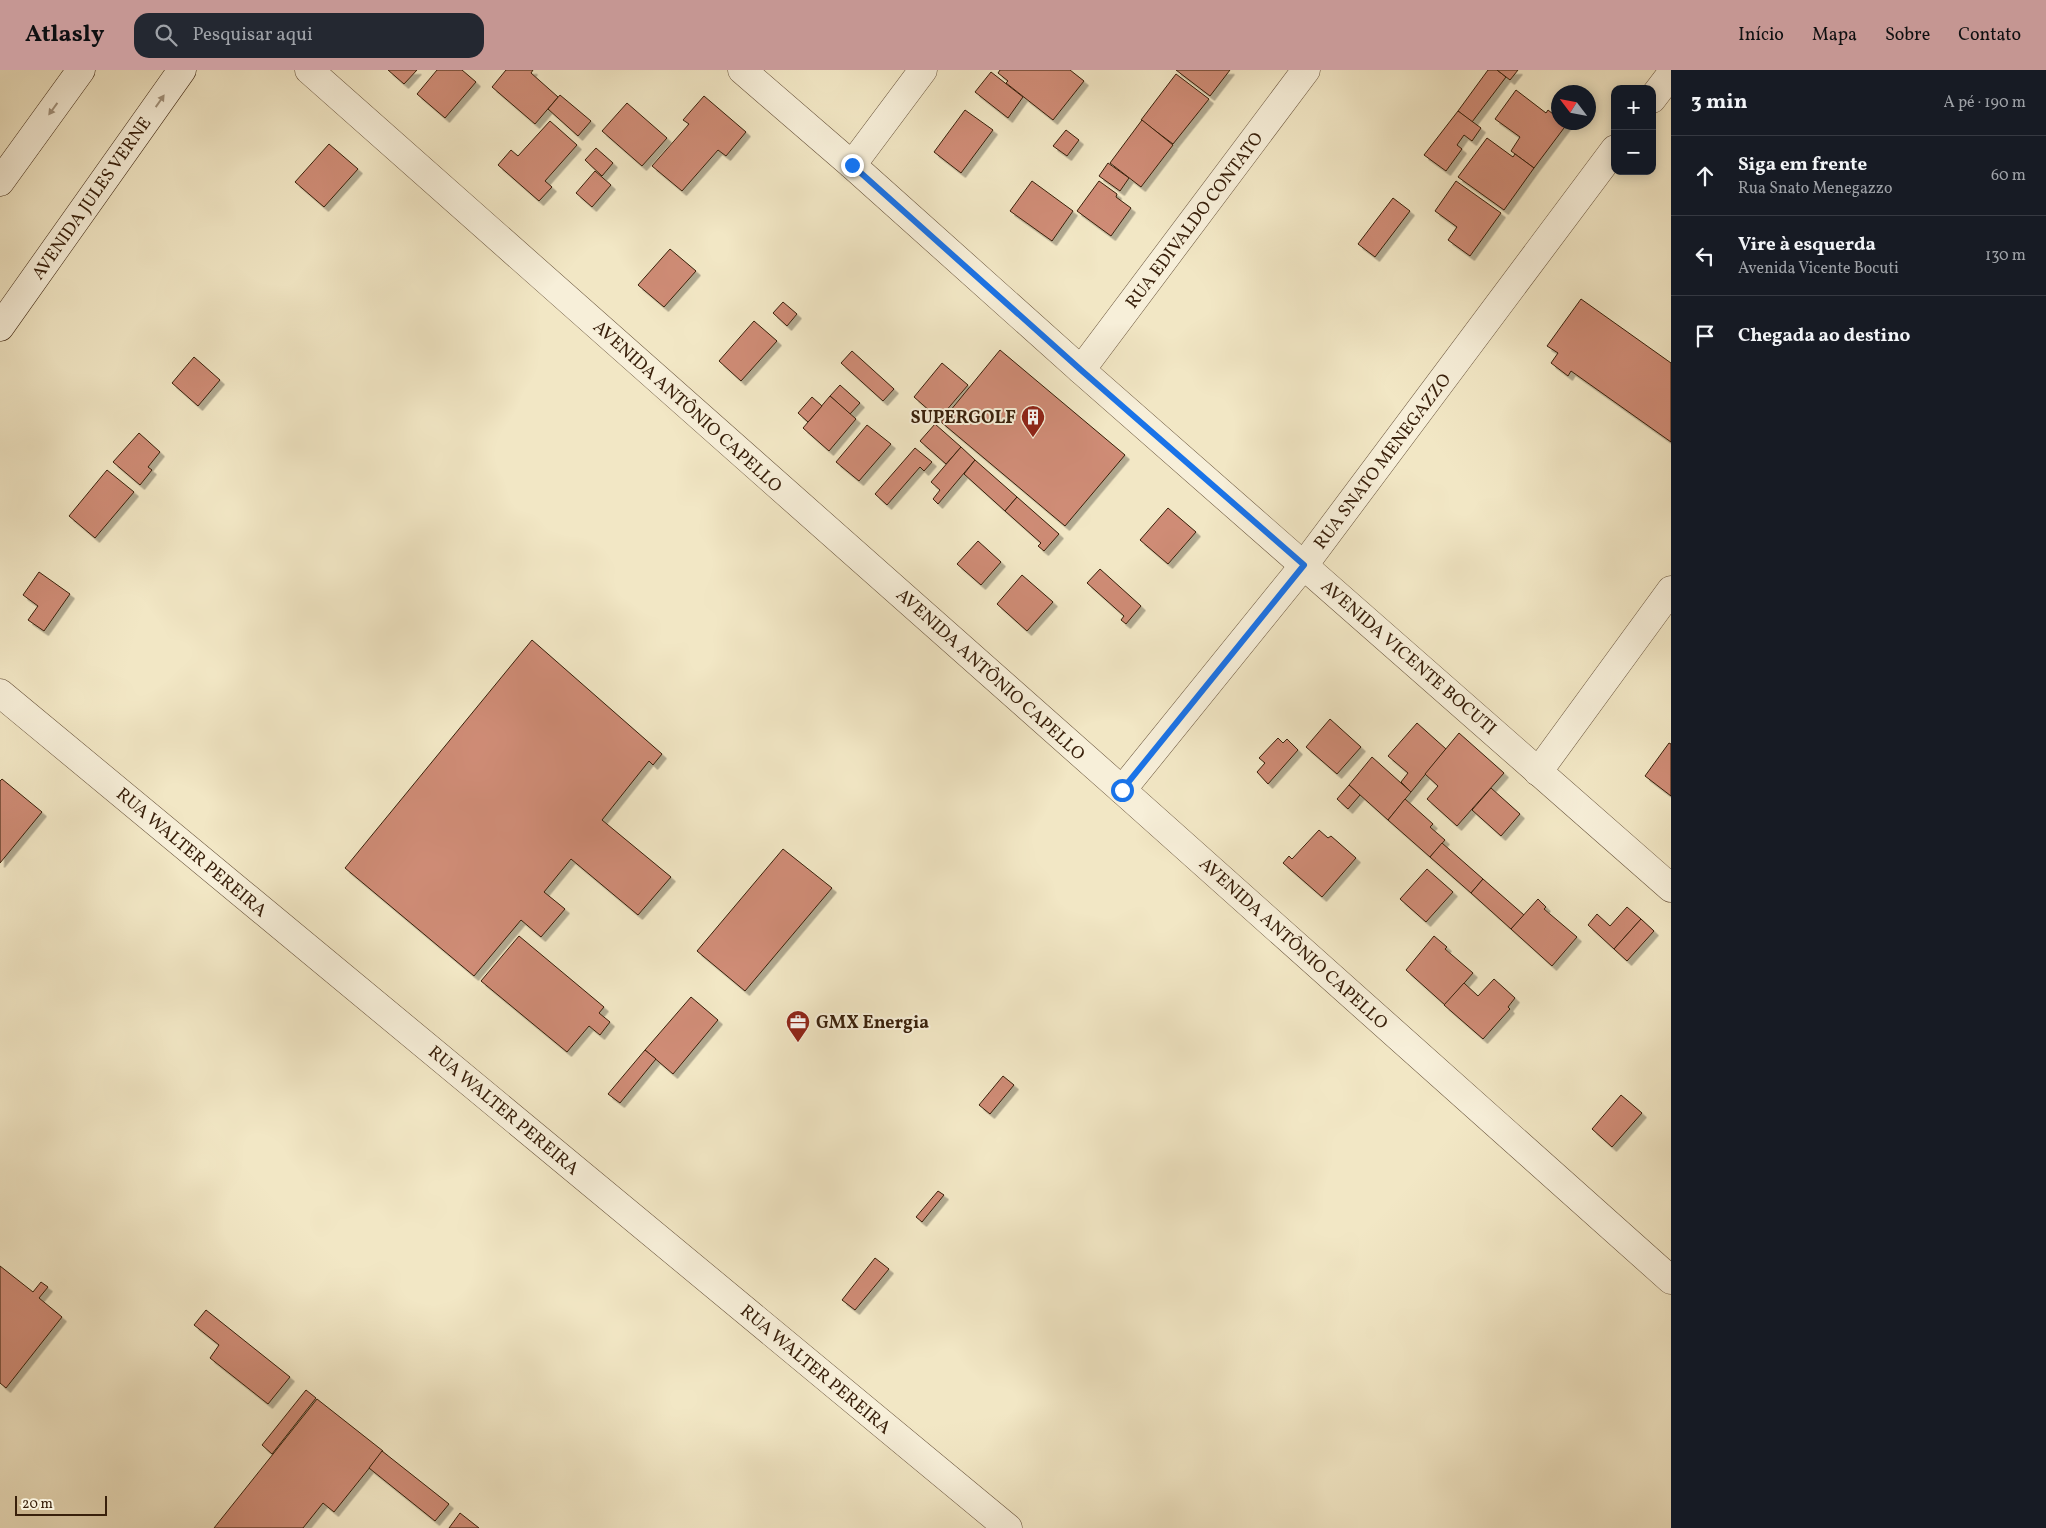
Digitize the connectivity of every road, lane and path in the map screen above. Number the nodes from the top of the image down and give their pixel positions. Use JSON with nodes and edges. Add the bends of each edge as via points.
{"nodes":[{"id":1,"x":81,"y":70,"type":"edge"},
{"id":2,"x":182,"y":70,"type":"edge"},
{"id":3,"x":309,"y":70,"type":"edge"},
{"id":4,"x":742,"y":70,"type":"edge"},
{"id":5,"x":923,"y":70,"type":"edge"},
{"id":6,"x":1306,"y":70,"type":"edge"},
{"id":7,"x":1671,"y":74,"type":"edge"},
{"id":8,"x":1656,"y":94,"type":"edge"},
{"id":9,"x":1611,"y":154,"type":"edge"},
{"id":10,"x":852,"y":165,"type":"junction"},
{"id":11,"x":0,"y":182,"type":"edge"},
{"id":12,"x":0,"y":327,"type":"edge"},
{"id":13,"x":1081,"y":370,"type":"junction"},
{"id":14,"x":1304,"y":565,"type":"junction"},
{"id":15,"x":1671,"y":590,"type":"edge"},
{"id":16,"x":0,"y":693,"type":"edge"},
{"id":17,"x":1538,"y":772,"type":"junction"},
{"id":18,"x":1122,"y":790,"type":"junction"},
{"id":19,"x":1671,"y":888,"type":"edge"},
{"id":20,"x":1671,"y":1280,"type":"edge"},
{"id":21,"x":1008,"y":1528,"type":"edge"}],
"edges":[{"from":1,"to":11,"type":"street","one_way":true},
{"from":12,"to":2,"type":"street","name":"AVENIDA JULES VERNE","one_way":true},
{"from":3,"to":18,"type":"street","name":"AVENIDA ANTÔNIO CAPELLO"},
{"from":4,"to":10,"type":"street","name":"AVENIDA VICENTE BOCUTI"},
{"from":5,"to":10,"type":"street"},
{"from":6,"to":13,"type":"street","name":"RUA EDIVALDO CONTATO"},
{"from":7,"to":8,"type":"street"},
{"from":9,"to":14,"type":"street","name":"RUA SNATO MENEGAZZO"},
{"from":10,"to":13,"type":"street","name":"AVENIDA VICENTE BOCUTI"},
{"from":13,"to":14,"type":"street","name":"AVENIDA VICENTE BOCUTI"},
{"from":14,"to":17,"type":"street","name":"AVENIDA VICENTE BOCUTI"},
{"from":14,"to":18,"type":"street","name":"RUA SNATO MENEGAZZO"},
{"from":15,"to":17,"type":"street"},
{"from":16,"to":21,"type":"street","name":"RUA WALTER PEREIRA"},
{"from":17,"to":19,"type":"street","name":"AVENIDA VICENTE BOCUTI"},
{"from":18,"to":20,"type":"street","name":"AVENIDA ANTÔNIO CAPELLO"}]}
